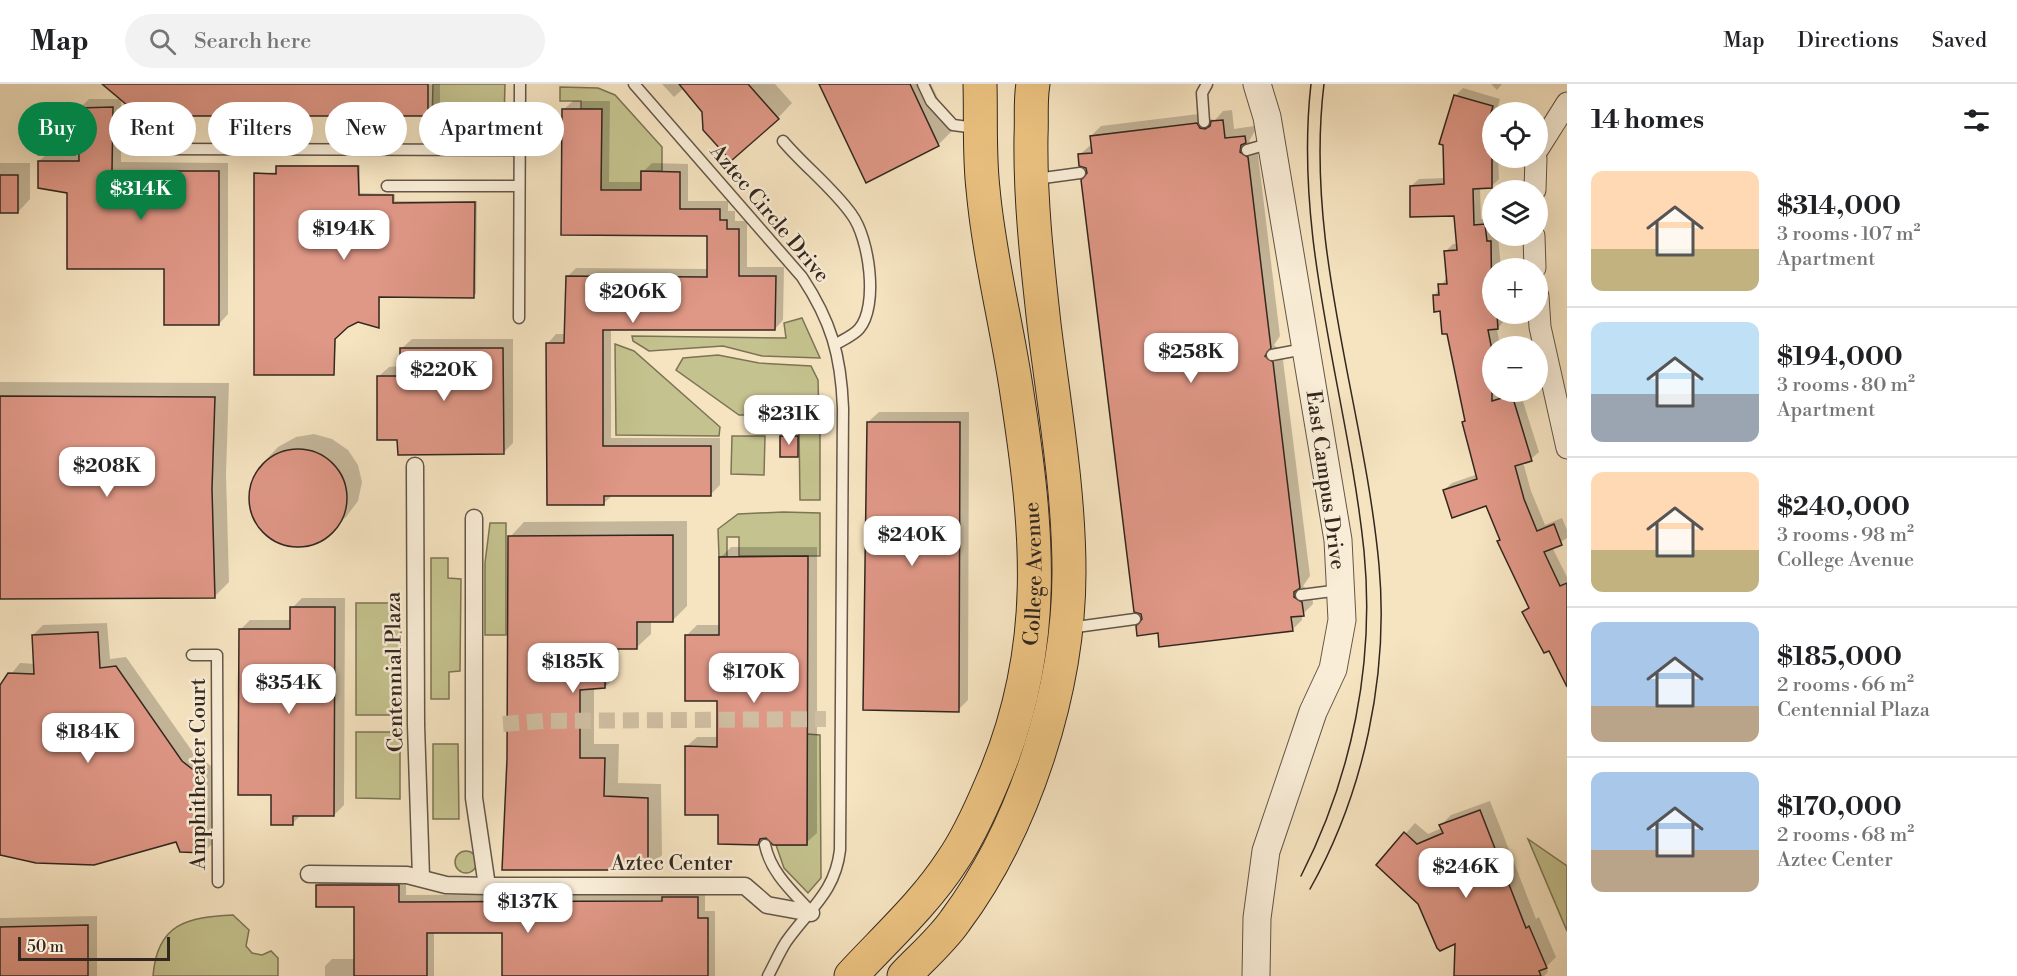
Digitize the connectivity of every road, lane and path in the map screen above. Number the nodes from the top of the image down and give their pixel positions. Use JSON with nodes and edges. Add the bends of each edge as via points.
{"nodes":[{"id":1,"x":520,"y":84,"type":"edge"},
{"id":2,"x":634,"y":84,"type":"edge"},
{"id":3,"x":923,"y":84,"type":"edge"},
{"id":4,"x":980,"y":84,"type":"edge"},
{"id":5,"x":1207,"y":84,"type":"edge"},
{"id":6,"x":1257,"y":84,"type":"edge"},
{"id":7,"x":519,"y":102,"type":"edge"},
{"id":8,"x":1567,"y":103,"type":"edge"},
{"id":9,"x":1032,"y":111,"type":"edge"},
{"id":10,"x":1204,"y":122,"type":"dead end"},
{"id":11,"x":981,"y":128,"type":"junction"},
{"id":12,"x":1548,"y":133,"type":"edge"},
{"id":13,"x":783,"y":141,"type":"dead end"},
{"id":14,"x":196,"y":149,"type":"edge"},
{"id":15,"x":419,"y":150,"type":"edge"},
{"id":16,"x":518,"y":156,"type":"edge"},
{"id":17,"x":1080,"y":173,"type":"dead end"},
{"id":18,"x":1030,"y":180,"type":"junction"},
{"id":19,"x":387,"y":186,"type":"dead end"},
{"id":20,"x":518,"y":186,"type":"junction"},
{"id":21,"x":519,"y":318,"type":"dead end"},
{"id":22,"x":1540,"y":324,"type":"edge"},
{"id":23,"x":836,"y":344,"type":"junction"},
{"id":24,"x":1308,"y":349,"type":"junction"},
{"id":25,"x":1272,"y":354,"type":"dead end"},
{"id":26,"x":1567,"y":448,"type":"edge"},
{"id":27,"x":415,"y":466,"type":"dead end"},
{"id":28,"x":474,"y":518,"type":"dead end"},
{"id":29,"x":1340,"y":590,"type":"junction"},
{"id":30,"x":1301,"y":595,"type":"dead end"},
{"id":31,"x":1135,"y":619,"type":"dead end"},
{"id":32,"x":1065,"y":628,"type":"junction"},
{"id":33,"x":192,"y":656,"type":"dead end"},
{"id":34,"x":765,"y":845,"type":"dead end"},
{"id":35,"x":309,"y":873,"type":"dead end"},
{"id":36,"x":421,"y":877,"type":"junction"},
{"id":37,"x":218,"y":882,"type":"dead end"},
{"id":38,"x":935,"y":884,"type":"junction"},
{"id":39,"x":487,"y":886,"type":"junction"},
{"id":40,"x":811,"y":913,"type":"junction"},
{"id":41,"x":768,"y":976,"type":"edge"},
{"id":42,"x":851,"y":976,"type":"edge"},
{"id":43,"x":902,"y":976,"type":"edge"},
{"id":44,"x":1256,"y":976,"type":"edge"}],
"edges":[{"from":1,"to":7,"type":"lane"},
{"from":2,"to":23,"type":"lane","name":"Aztec Circle Drive","via":[[802,277],[820,304]]},
{"from":3,"to":11,"type":"lane","via":[[931,101],[953,125]]},
{"from":4,"to":11,"type":"main road","name":"College Avenue"},
{"from":5,"to":10,"type":"lane","via":[[1202,93]]},
{"from":6,"to":24,"type":"street","name":"East Campus Drive","via":[[1259,146]]},
{"from":8,"to":12,"type":"street"},
{"from":9,"to":18,"type":"main road","name":"College Avenue"},
{"from":11,"to":38,"type":"main road","name":"College Avenue","via":[[982,188],[1033,509],[1036,589],[1028,673],[1010,742],[984,803],[953,861]]},
{"from":13,"to":23,"type":"lane","via":[[854,216],[863,242],[870,307],[859,330]]},
{"from":14,"to":15,"type":"lane"},
{"from":16,"to":20,"type":"lane"},
{"from":17,"to":18,"type":"lane"},
{"from":18,"to":32,"type":"main road","name":"College Avenue","via":[[1064,488],[1069,572]]},
{"from":19,"to":20,"type":"lane"},
{"from":20,"to":21,"type":"lane"},
{"from":22,"to":26,"type":"street"},
{"from":23,"to":40,"type":"lane","name":"Aztec Circle Drive","via":[[843,408],[840,850],[838,870],[830,888]]},
{"from":24,"to":25,"type":"lane"},
{"from":24,"to":29,"type":"street","name":"East Campus Drive","via":[[1338,540]]},
{"from":27,"to":36,"type":"street","name":"Centennial Plaza"},
{"from":28,"to":39,"type":"street","via":[[474,798]]},
{"from":29,"to":30,"type":"lane"},
{"from":29,"to":44,"type":"street","name":"East Campus Drive","via":[[1342,620],[1333,669],[1313,712],[1266,851],[1257,918]]},
{"from":31,"to":32,"type":"lane"},
{"from":32,"to":43,"type":"main road","name":"College Avenue","via":[[1051,709],[1023,796],[994,862],[955,922]]},
{"from":33,"to":37,"type":"lane","name":"Amphitheater Court","via":[[217,655]]},
{"from":34,"to":40,"type":"lane","via":[[776,873]]},
{"from":35,"to":36,"type":"street","name":"Aztec Center"},
{"from":36,"to":39,"type":"street","name":"Aztec Center","via":[[446,885]]},
{"from":38,"to":42,"type":"main road","name":"College Avenue"},
{"from":38,"to":43,"type":"main road","via":[[896,963]]},
{"from":39,"to":40,"type":"street","name":"Aztec Center","via":[[745,886],[767,904]]},
{"from":40,"to":41,"type":"lane","name":"Aztec Circle Drive","via":[[786,943]]}]}
